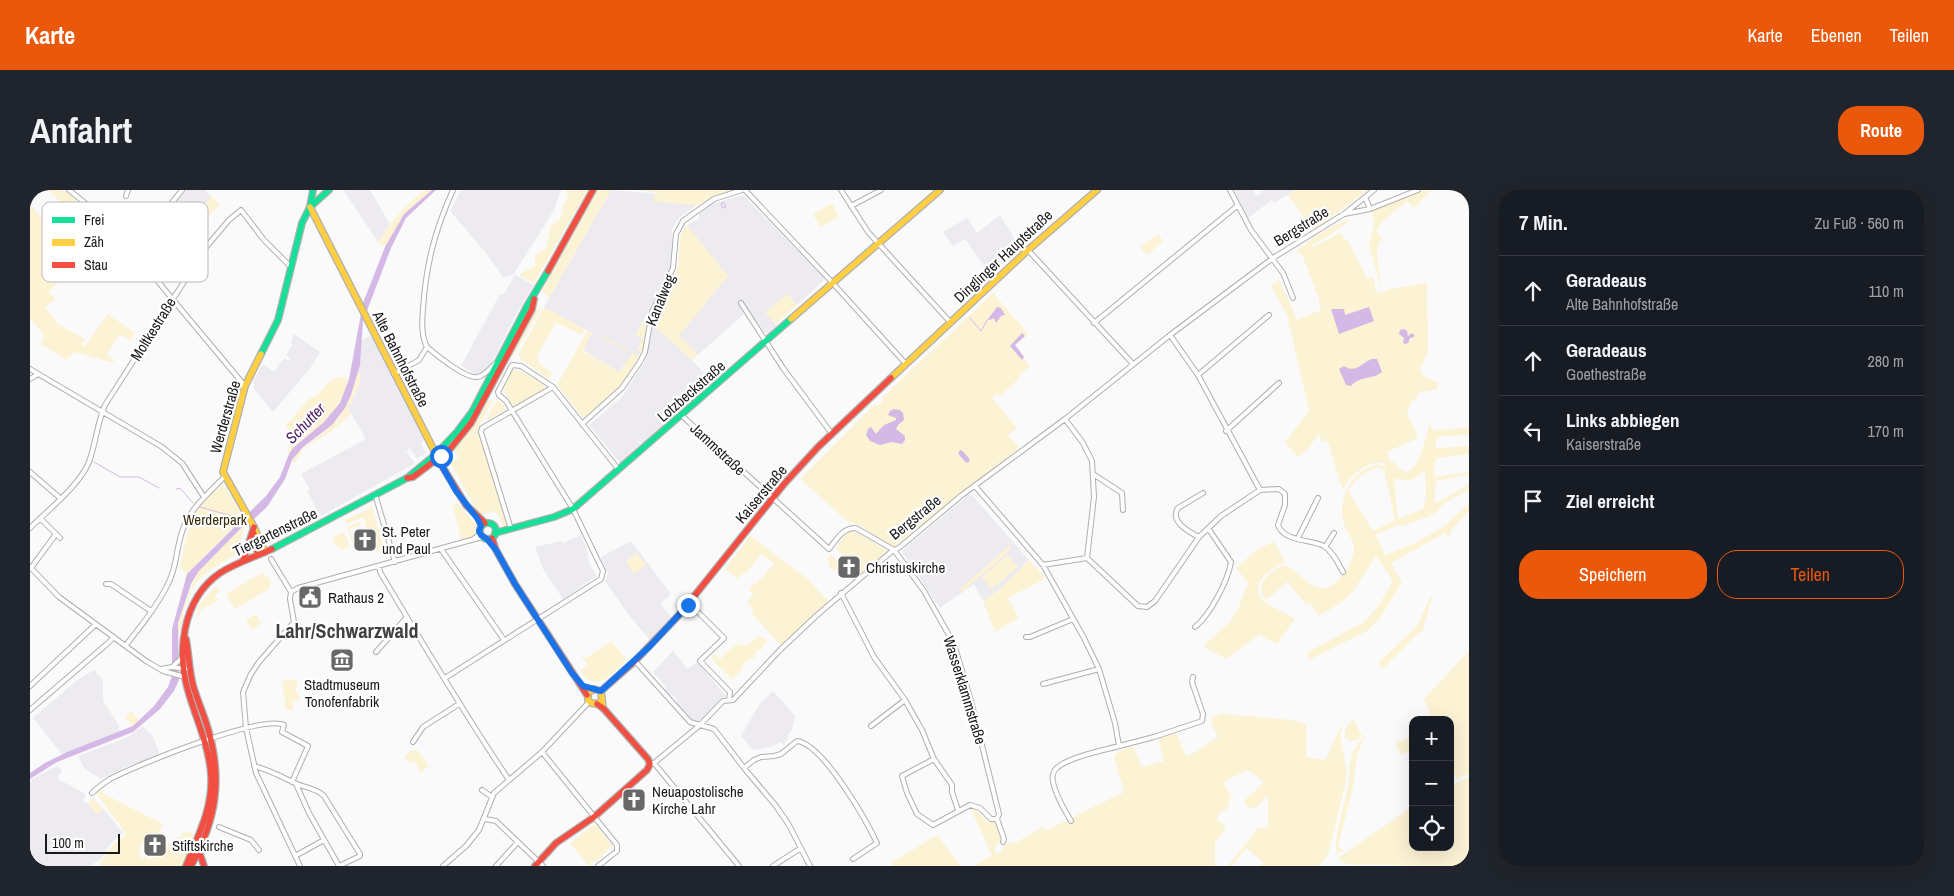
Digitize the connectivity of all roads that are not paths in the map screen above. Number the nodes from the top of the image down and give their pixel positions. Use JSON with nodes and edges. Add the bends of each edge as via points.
{"nodes":[{"id":1,"x":69,"y":190,"type":"edge"},
{"id":2,"x":128,"y":190,"type":"edge"},
{"id":3,"x":182,"y":190,"type":"edge"},
{"id":4,"x":312,"y":190,"type":"edge"},
{"id":5,"x":329,"y":190,"type":"edge"},
{"id":6,"x":453,"y":190,"type":"edge"},
{"id":7,"x":593,"y":190,"type":"edge"},
{"id":8,"x":744,"y":190,"type":"edge"},
{"id":9,"x":841,"y":190,"type":"edge"},
{"id":10,"x":881,"y":190,"type":"edge"},
{"id":11,"x":940,"y":190,"type":"edge"},
{"id":12,"x":1097,"y":190,"type":"edge"},
{"id":13,"x":1230,"y":190,"type":"edge"},
{"id":14,"x":1374,"y":190,"type":"edge"},
{"id":15,"x":1418,"y":190,"type":"edge"},
{"id":16,"x":126,"y":196,"type":"dead end"},
{"id":17,"x":1365,"y":197,"type":"junction"},
{"id":18,"x":84,"y":202,"type":"edge"},
{"id":19,"x":172,"y":202,"type":"edge"},
{"id":20,"x":851,"y":206,"type":"junction"},
{"id":21,"x":1237,"y":206,"type":"junction"},
{"id":22,"x":310,"y":207,"type":"junction"},
{"id":23,"x":1370,"y":209,"type":"junction"},
{"id":24,"x":1344,"y":214,"type":"junction"},
{"id":25,"x":878,"y":243,"type":"junction"},
{"id":26,"x":208,"y":245,"type":"edge"},
{"id":27,"x":1028,"y":250,"type":"junction"},
{"id":28,"x":1273,"y":258,"type":"junction"},
{"id":29,"x":291,"y":267,"type":"junction"},
{"id":30,"x":158,"y":282,"type":"edge"},
{"id":31,"x":183,"y":282,"type":"edge"},
{"id":32,"x":833,"y":284,"type":"junction"},
{"id":33,"x":534,"y":298,"type":"junction"},
{"id":34,"x":1293,"y":298,"type":"dead end"},
{"id":35,"x":172,"y":299,"type":"junction"},
{"id":36,"x":741,"y":303,"type":"dead end"},
{"id":37,"x":1270,"y":315,"type":"dead end"},
{"id":38,"x":950,"y":323,"type":"junction"},
{"id":39,"x":1094,"y":323,"type":"junction"},
{"id":40,"x":1170,"y":336,"type":"junction"},
{"id":41,"x":765,"y":342,"type":"junction"},
{"id":42,"x":427,"y":346,"type":"junction"},
{"id":43,"x":499,"y":359,"type":"junction"},
{"id":44,"x":906,"y":364,"type":"junction"},
{"id":45,"x":1133,"y":364,"type":"junction"},
{"id":46,"x":30,"y":369,"type":"edge"},
{"id":47,"x":38,"y":374,"type":"junction"},
{"id":48,"x":394,"y":374,"type":"junction"},
{"id":49,"x":1198,"y":375,"type":"junction"},
{"id":50,"x":30,"y":379,"type":"edge"},
{"id":51,"x":1279,"y":384,"type":"dead end"},
{"id":52,"x":246,"y":386,"type":"junction"},
{"id":53,"x":553,"y":388,"type":"junction"},
{"id":54,"x":512,"y":410,"type":"junction"},
{"id":55,"x":102,"y":413,"type":"junction"},
{"id":56,"x":682,"y":415,"type":"junction"},
{"id":57,"x":1065,"y":419,"type":"junction"},
{"id":58,"x":582,"y":424,"type":"junction"},
{"id":59,"x":1226,"y":431,"type":"junction"},
{"id":60,"x":832,"y":434,"type":"junction"},
{"id":61,"x":437,"y":456,"type":"junction"},
{"id":62,"x":619,"y":470,"type":"junction"},
{"id":63,"x":30,"y":472,"type":"edge"},
{"id":64,"x":1093,"y":474,"type":"junction"},
{"id":65,"x":224,"y":477,"type":"junction"},
{"id":66,"x":975,"y":486,"type":"junction"},
{"id":67,"x":1260,"y":490,"type":"junction"},
{"id":68,"x":1203,"y":493,"type":"dead end"},
{"id":69,"x":376,"y":494,"type":"junction"},
{"id":70,"x":204,"y":497,"type":"junction"},
{"id":71,"x":60,"y":498,"type":"junction"},
{"id":72,"x":1318,"y":498,"type":"dead end"},
{"id":73,"x":772,"y":499,"type":"junction"},
{"id":74,"x":573,"y":509,"type":"junction"},
{"id":75,"x":1123,"y":510,"type":"dead end"},
{"id":76,"x":40,"y":518,"type":"junction"},
{"id":77,"x":252,"y":524,"type":"junction"},
{"id":78,"x":483,"y":525,"type":"junction"},
{"id":79,"x":30,"y":528,"type":"edge"},
{"id":80,"x":1208,"y":528,"type":"junction"},
{"id":81,"x":508,"y":529,"type":"junction"},
{"id":82,"x":1334,"y":533,"type":"dead end"},
{"id":83,"x":488,"y":535,"type":"junction"},
{"id":84,"x":1199,"y":537,"type":"junction"},
{"id":85,"x":1298,"y":538,"type":"junction"},
{"id":86,"x":1325,"y":547,"type":"junction"},
{"id":87,"x":441,"y":549,"type":"junction"},
{"id":88,"x":894,"y":550,"type":"junction"},
{"id":89,"x":265,"y":552,"type":"junction"},
{"id":90,"x":258,"y":555,"type":"junction"},
{"id":91,"x":1087,"y":558,"type":"junction"},
{"id":92,"x":271,"y":559,"type":"dead end"},
{"id":93,"x":243,"y":561,"type":"junction"},
{"id":94,"x":395,"y":562,"type":"junction"},
{"id":95,"x":379,"y":566,"type":"junction"},
{"id":96,"x":1043,"y":566,"type":"junction"},
{"id":97,"x":30,"y":567,"type":"edge"},
{"id":98,"x":1343,"y":572,"type":"dead end"},
{"id":99,"x":106,"y":584,"type":"dead end"},
{"id":100,"x":291,"y":592,"type":"junction"},
{"id":101,"x":841,"y":593,"type":"junction"},
{"id":102,"x":685,"y":609,"type":"junction"},
{"id":103,"x":151,"y":611,"type":"junction"},
{"id":104,"x":407,"y":618,"type":"junction"},
{"id":105,"x":537,"y":619,"type":"junction"},
{"id":106,"x":1073,"y":619,"type":"junction"},
{"id":107,"x":96,"y":624,"type":"junction"},
{"id":108,"x":1195,"y":627,"type":"dead end"},
{"id":109,"x":185,"y":636,"type":"junction"},
{"id":110,"x":114,"y":637,"type":"junction"},
{"id":111,"x":1026,"y":637,"type":"dead end"},
{"id":112,"x":504,"y":640,"type":"junction"},
{"id":113,"x":126,"y":645,"type":"junction"},
{"id":114,"x":376,"y":652,"type":"dead end"},
{"id":115,"x":183,"y":657,"type":"junction"},
{"id":116,"x":635,"y":661,"type":"junction"},
{"id":117,"x":172,"y":667,"type":"junction"},
{"id":118,"x":184,"y":668,"type":"junction"},
{"id":119,"x":161,"y":669,"type":"junction"},
{"id":120,"x":1099,"y":669,"type":"junction"},
{"id":121,"x":191,"y":671,"type":"junction"},
{"id":122,"x":185,"y":677,"type":"junction"},
{"id":123,"x":445,"y":678,"type":"junction"},
{"id":124,"x":1192,"y":678,"type":"dead end"},
{"id":125,"x":1043,"y":684,"type":"dead end"},
{"id":126,"x":30,"y":686,"type":"edge"},
{"id":127,"x":601,"y":691,"type":"junction"},
{"id":128,"x":589,"y":692,"type":"junction"},
{"id":129,"x":728,"y":700,"type":"junction"},
{"id":130,"x":905,"y":700,"type":"junction"},
{"id":131,"x":589,"y":702,"type":"junction"},
{"id":132,"x":599,"y":703,"type":"junction"},
{"id":133,"x":460,"y":704,"type":"junction"},
{"id":134,"x":30,"y":710,"type":"edge"},
{"id":135,"x":700,"y":725,"type":"junction"},
{"id":136,"x":871,"y":726,"type":"dead end"},
{"id":137,"x":246,"y":728,"type":"junction"},
{"id":138,"x":208,"y":740,"type":"junction"},
{"id":139,"x":413,"y":742,"type":"dead end"},
{"id":140,"x":1119,"y":746,"type":"junction"},
{"id":141,"x":542,"y":752,"type":"junction"},
{"id":142,"x":934,"y":759,"type":"junction"},
{"id":143,"x":652,"y":764,"type":"junction"},
{"id":144,"x":254,"y":766,"type":"junction"},
{"id":145,"x":744,"y":768,"type":"junction"},
{"id":146,"x":509,"y":780,"type":"junction"},
{"id":147,"x":294,"y":783,"type":"junction"},
{"id":148,"x":482,"y":790,"type":"dead end"},
{"id":149,"x":92,"y":793,"type":"dead end"},
{"id":150,"x":492,"y":797,"type":"junction"},
{"id":151,"x":958,"y":810,"type":"junction"},
{"id":152,"x":594,"y":817,"type":"junction"},
{"id":153,"x":997,"y":818,"type":"junction"},
{"id":154,"x":485,"y":819,"type":"junction"},
{"id":155,"x":1071,"y":821,"type":"dead end"},
{"id":156,"x":219,"y":827,"type":"dead end"},
{"id":157,"x":324,"y":840,"type":"junction"},
{"id":158,"x":1003,"y":842,"type":"dead end"},
{"id":159,"x":517,"y":843,"type":"junction"},
{"id":160,"x":801,"y":848,"type":"junction"},
{"id":161,"x":259,"y":850,"type":"dead end"},
{"id":162,"x":199,"y":851,"type":"junction"},
{"id":163,"x":295,"y":856,"type":"junction"},
{"id":164,"x":853,"y":859,"type":"dead end"},
{"id":165,"x":191,"y":864,"type":"edge"},
{"id":166,"x":203,"y":865,"type":"edge"},
{"id":167,"x":539,"y":865,"type":"edge"},
{"id":168,"x":601,"y":865,"type":"edge"},
{"id":169,"x":300,"y":866,"type":"edge"},
{"id":170,"x":339,"y":866,"type":"edge"},
{"id":171,"x":443,"y":866,"type":"edge"},
{"id":172,"x":496,"y":866,"type":"edge"},
{"id":173,"x":739,"y":866,"type":"edge"},
{"id":174,"x":773,"y":866,"type":"edge"},
{"id":175,"x":810,"y":866,"type":"edge"}],
"edges":[{"from":1,"to":18,"type":"street"},
{"from":2,"to":16,"type":"street"},
{"from":3,"to":19,"type":"street"},
{"from":4,"to":22,"type":"street","name":"Werderstraße"},
{"from":5,"to":22,"type":"street"},
{"from":6,"to":42,"type":"street","via":[[434,236],[425,277],[423,330]]},
{"from":7,"to":33,"type":"street"},
{"from":8,"to":32,"type":"street"},
{"from":8,"to":58,"type":"street","name":"Kanalweg","via":[[714,200],[683,221],[676,234],[673,268],[652,312],[640,362],[622,388]]},
{"from":9,"to":20,"type":"street"},
{"from":10,"to":20,"type":"street"},
{"from":11,"to":25,"type":"street","name":"Lotzbeckstraße"},
{"from":12,"to":27,"type":"street","name":"Dinglinger Hauptstraße"},
{"from":13,"to":21,"type":"street"},
{"from":14,"to":17,"type":"street","name":"Bergstraße"},
{"from":15,"to":23,"type":"street"},
{"from":17,"to":23,"type":"street"},
{"from":17,"to":24,"type":"street","name":"Bergstraße"},
{"from":20,"to":25,"type":"street"},
{"from":21,"to":28,"type":"street"},
{"from":21,"to":39,"type":"street"},
{"from":22,"to":29,"type":"street","name":"Werderstraße","via":[[302,223]]},
{"from":22,"to":48,"type":"street","name":"Alte Bahnhofstraße"},
{"from":23,"to":24,"type":"street"},
{"from":24,"to":28,"type":"street","name":"Bergstraße"},
{"from":25,"to":32,"type":"street","name":"Lotzbeckstraße"},
{"from":25,"to":38,"type":"street"},
{"from":26,"to":29,"type":"street","name":"Moltkestraße","via":[[241,210]]},
{"from":27,"to":38,"type":"street","name":"Dinglinger Hauptstraße"},
{"from":27,"to":39,"type":"street"},
{"from":28,"to":34,"type":"street","name":"Bergstraße","via":[[1284,273]]},
{"from":28,"to":40,"type":"street","name":"Bergstraße"},
{"from":29,"to":52,"type":"street","name":"Werderstraße","via":[[278,320]]},
{"from":30,"to":35,"type":"street"},
{"from":31,"to":35,"type":"street","name":"Moltkestraße"},
{"from":32,"to":41,"type":"street","name":"Lotzbeckstraße"},
{"from":32,"to":44,"type":"street"},
{"from":33,"to":43,"type":"street"},
{"from":33,"to":61,"type":"street","via":[[532,309],[478,412],[464,433]]},
{"from":35,"to":52,"type":"street"},
{"from":35,"to":55,"type":"street","name":"Moltkestraße"},
{"from":36,"to":41,"type":"street"},
{"from":37,"to":49,"type":"street"},
{"from":38,"to":44,"type":"street","name":"Kaiserstraße"},
{"from":39,"to":45,"type":"street"},
{"from":40,"to":45,"type":"street","name":"Bergstraße"},
{"from":40,"to":49,"type":"street"},
{"from":41,"to":56,"type":"street","name":"Lotzbeckstraße"},
{"from":41,"to":60,"type":"street"},
{"from":42,"to":43,"type":"street","via":[[473,377],[484,375]]},
{"from":42,"to":48,"type":"street","via":[[419,360]]},
{"from":43,"to":61,"type":"street","via":[[472,412]]},
{"from":44,"to":60,"type":"street","name":"Kaiserstraße"},
{"from":45,"to":57,"type":"street","name":"Bergstraße"},
{"from":46,"to":47,"type":"street"},
{"from":47,"to":50,"type":"street"},
{"from":47,"to":55,"type":"street"},
{"from":48,"to":61,"type":"street","name":"Alte Bahnhofstraße"},
{"from":49,"to":59,"type":"street"},
{"from":51,"to":59,"type":"street"},
{"from":52,"to":65,"type":"street","name":"Werderstraße","via":[[223,470]]},
{"from":53,"to":54,"type":"street"},
{"from":53,"to":54,"type":"street","via":[[522,366],[512,365],[498,392]]},
{"from":53,"to":58,"type":"street"},
{"from":54,"to":74,"type":"street"},
{"from":54,"to":81,"type":"street","via":[[482,428],[481,432]]},
{"from":55,"to":70,"type":"street","via":[[162,447],[182,463]]},
{"from":55,"to":71,"type":"street","name":"Moltkestraße","via":[[85,470]]},
{"from":56,"to":62,"type":"street","name":"Lotzbeckstraße"},
{"from":56,"to":73,"type":"street","name":"Jammstraße"},
{"from":57,"to":64,"type":"street","via":[[1083,443],[1092,461]]},
{"from":57,"to":66,"type":"street","name":"Bergstraße"},
{"from":58,"to":62,"type":"street"},
{"from":59,"to":67,"type":"street"},
{"from":60,"to":73,"type":"street","name":"Kaiserstraße"},
{"from":61,"to":69,"type":"street","name":"Tiergartenstraße","via":[[407,478]]},
{"from":61,"to":78,"type":"street","name":"Alte Bahnhofstraße","via":[[456,491]]},
{"from":62,"to":74,"type":"street","name":"Lotzbeckstraße"},
{"from":63,"to":71,"type":"street"},
{"from":64,"to":75,"type":"street","via":[[1122,493]]},
{"from":64,"to":91,"type":"street","via":[[1094,497]]},
{"from":65,"to":70,"type":"street","name":"Werderstraße"},
{"from":65,"to":77,"type":"street"},
{"from":66,"to":88,"type":"street","name":"Bergstraße"},
{"from":66,"to":96,"type":"street"},
{"from":67,"to":80,"type":"street","via":[[1220,516]]},
{"from":67,"to":85,"type":"street","via":[[1280,489],[1285,494],[1279,528],[1288,536]]},
{"from":68,"to":84,"type":"street","via":[[1175,512],[1179,523]]},
{"from":69,"to":89,"type":"street","name":"Tiergartenstraße"},
{"from":69,"to":94,"type":"street"},
{"from":70,"to":103,"type":"street","name":"Werderstraße","via":[[186,520],[174,570]]},
{"from":71,"to":76,"type":"street","name":"Moltkestraße"},
{"from":72,"to":85,"type":"street"},
{"from":73,"to":88,"type":"street","name":"Jammstraße","via":[[829,549],[842,532],[856,528]]},
{"from":73,"to":102,"type":"street","name":"Kaiserstraße"},
{"from":74,"to":81,"type":"street","name":"Lotzbeckstraße"},
{"from":74,"to":105,"type":"street","via":[[603,571],[600,579]]},
{"from":76,"to":79,"type":"street","name":"Moltkestraße"},
{"from":76,"to":97,"type":"street","via":[[58,536]]},
{"from":77,"to":89,"type":"street"},
{"from":77,"to":90,"type":"street"},
{"from":77,"to":93,"type":"street"},
{"from":78,"to":83,"type":"street"},
{"from":78,"to":83,"type":"street","via":[[489,523]]},
{"from":80,"to":84,"type":"street"},
{"from":80,"to":108,"type":"street","via":[[1231,562],[1230,570],[1212,609]]},
{"from":81,"to":83,"type":"street","name":"Lotzbeckstraße"},
{"from":82,"to":86,"type":"street"},
{"from":83,"to":87,"type":"street","name":"Lotzbeckstraße"},
{"from":83,"to":105,"type":"street"},
{"from":84,"to":91,"type":"street","via":[[1160,595],[1147,607],[1138,606]]},
{"from":85,"to":86,"type":"street"},
{"from":86,"to":98,"type":"street"},
{"from":87,"to":94,"type":"street","name":"Lotzbeckstraße"},
{"from":87,"to":112,"type":"street"},
{"from":88,"to":101,"type":"street","name":"Bergstraße"},
{"from":88,"to":153,"type":"street","name":"Wasserklammstraße","via":[[924,592],[954,644],[999,814]]},
{"from":89,"to":90,"type":"street","name":"Tiergartenstraße"},
{"from":90,"to":93,"type":"street","name":"Tiergartenstraße"},
{"from":91,"to":96,"type":"street"},
{"from":92,"to":100,"type":"street"},
{"from":93,"to":109,"type":"street","name":"Tiergartenstraße","via":[[221,572],[198,594],[188,614]]},
{"from":94,"to":95,"type":"street","name":"Lotzbeckstraße"},
{"from":95,"to":100,"type":"street","name":"Lotzbeckstraße"},
{"from":95,"to":104,"type":"street"},
{"from":96,"to":106,"type":"street"},
{"from":97,"to":107,"type":"street","via":[[59,597]]},
{"from":99,"to":103,"type":"street","via":[[111,584]]},
{"from":100,"to":137,"type":"street","via":[[294,622],[251,674],[243,692]]},
{"from":101,"to":129,"type":"street","name":"Bergstraße","via":[[733,700]]},
{"from":101,"to":130,"type":"street","via":[[874,657]]},
{"from":102,"to":116,"type":"street","name":"Kaiserstraße"},
{"from":102,"to":129,"type":"street","via":[[698,612],[724,638],[700,661],[730,692]]},
{"from":103,"to":113,"type":"street","name":"Werderstraße"},
{"from":104,"to":114,"type":"street"},
{"from":104,"to":123,"type":"street"},
{"from":105,"to":112,"type":"street"},
{"from":105,"to":128,"type":"street","via":[[572,673]]},
{"from":106,"to":111,"type":"street"},
{"from":106,"to":120,"type":"street"},
{"from":107,"to":110,"type":"street"},
{"from":107,"to":126,"type":"street"},
{"from":109,"to":115,"type":"street","name":"Tiergartenstraße"},
{"from":109,"to":121,"type":"street","name":"Tiergartenstraße"},
{"from":110,"to":113,"type":"street"},
{"from":110,"to":134,"type":"street"},
{"from":112,"to":123,"type":"street"},
{"from":113,"to":119,"type":"street","via":[[146,662]]},
{"from":115,"to":117,"type":"street"},
{"from":115,"to":118,"type":"street","name":"Tiergartenstraße"},
{"from":116,"to":127,"type":"street","name":"Kaiserstraße"},
{"from":116,"to":135,"type":"street","via":[[690,722]]},
{"from":117,"to":118,"type":"street"},
{"from":117,"to":119,"type":"street"},
{"from":118,"to":121,"type":"street"},
{"from":118,"to":122,"type":"street","name":"Tiergartenstraße"},
{"from":119,"to":122,"type":"street"},
{"from":120,"to":125,"type":"street"},
{"from":120,"to":140,"type":"street"},
{"from":121,"to":138,"type":"street","name":"Tiergartenstraße"},
{"from":122,"to":138,"type":"street","name":"Tiergartenstraße","via":[[190,699]]},
{"from":123,"to":133,"type":"street"},
{"from":124,"to":140,"type":"street","via":[[1203,714],[1202,721]]},
{"from":127,"to":128,"type":"street"},
{"from":127,"to":132,"type":"street","via":[[603,697]]},
{"from":128,"to":131,"type":"street"},
{"from":129,"to":135,"type":"street","name":"Bergstraße","via":[[723,701]]},
{"from":130,"to":136,"type":"street"},
{"from":130,"to":142,"type":"street"},
{"from":131,"to":132,"type":"street"},
{"from":131,"to":141,"type":"street"},
{"from":132,"to":143,"type":"street"},
{"from":133,"to":139,"type":"street","via":[[423,727]]},
{"from":133,"to":146,"type":"street"},
{"from":135,"to":143,"type":"street","name":"Bergstraße"},
{"from":135,"to":145,"type":"street","via":[[714,729]]},
{"from":137,"to":138,"type":"street"},
{"from":137,"to":144,"type":"street"},
{"from":137,"to":147,"type":"street","via":[[280,723],[284,725],[282,732],[308,746]]},
{"from":138,"to":149,"type":"street","via":[[111,779]]},
{"from":138,"to":162,"type":"street","name":"Tiergartenstraße","via":[[217,774],[216,799]]},
{"from":138,"to":165,"type":"street","name":"Tiergartenstraße","via":[[210,800]]},
{"from":140,"to":155,"type":"street","via":[[1068,761],[1055,769],[1053,784]]},
{"from":141,"to":146,"type":"street"},
{"from":141,"to":152,"type":"street"},
{"from":142,"to":151,"type":"street","via":[[950,779]]},
{"from":142,"to":151,"type":"street","via":[[902,776],[906,793],[917,814],[933,825]]},
{"from":143,"to":152,"type":"street","name":"Bergstraße"},
{"from":143,"to":173,"type":"street"},
{"from":144,"to":147,"type":"street"},
{"from":144,"to":163,"type":"street"},
{"from":145,"to":160,"type":"street","via":[[776,806]]},
{"from":145,"to":164,"type":"street","via":[[754,760],[781,754],[798,741],[809,746],[853,798],[877,843]]},
{"from":146,"to":150,"type":"street"},
{"from":147,"to":157,"type":"street"},
{"from":147,"to":170,"type":"street","via":[[320,791],[360,856]]},
{"from":148,"to":150,"type":"street"},
{"from":150,"to":154,"type":"street"},
{"from":151,"to":153,"type":"street","via":[[975,805],[991,819]]},
{"from":152,"to":167,"type":"street","name":"Bergstraße","via":[[556,843]]},
{"from":152,"to":168,"type":"street","via":[[618,848]]},
{"from":153,"to":158,"type":"street","name":"Wasserklammstraße"},
{"from":154,"to":159,"type":"street","via":[[496,821]]},
{"from":154,"to":171,"type":"street","via":[[471,840]]},
{"from":156,"to":161,"type":"street","via":[[251,840]]},
{"from":157,"to":163,"type":"street"},
{"from":157,"to":170,"type":"street"},
{"from":159,"to":167,"type":"street"},
{"from":159,"to":172,"type":"street"},
{"from":160,"to":174,"type":"street"},
{"from":160,"to":175,"type":"street"},
{"from":162,"to":165,"type":"street","name":"Tiergartenstraße"},
{"from":162,"to":166,"type":"street"},
{"from":163,"to":169,"type":"street"},
{"from":165,"to":166,"type":"street"}]}
